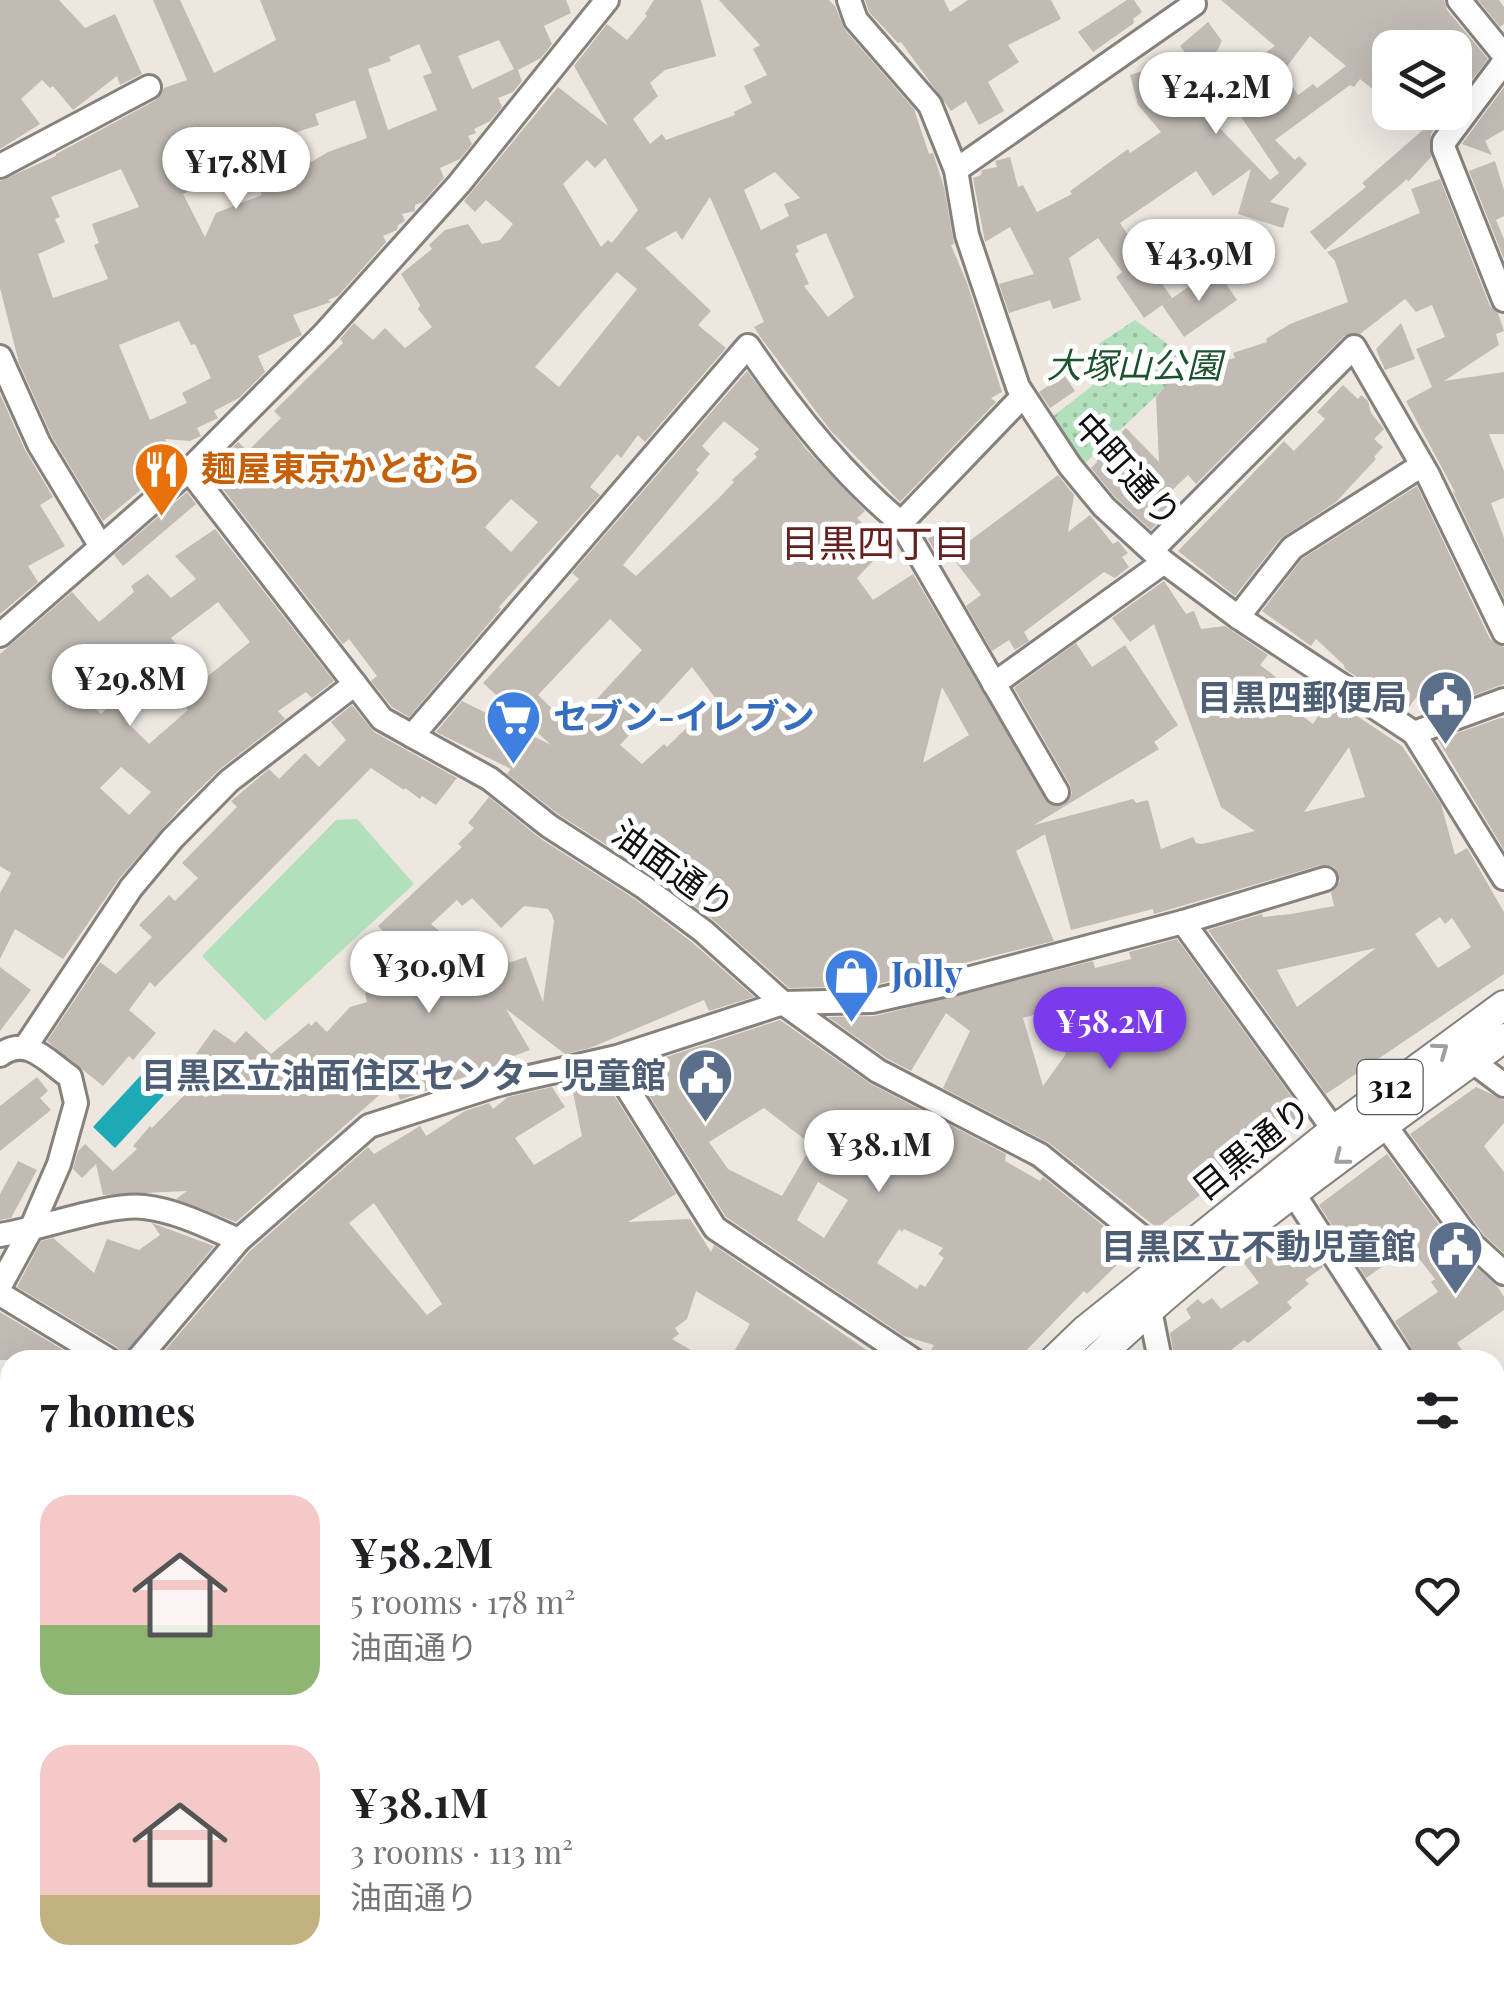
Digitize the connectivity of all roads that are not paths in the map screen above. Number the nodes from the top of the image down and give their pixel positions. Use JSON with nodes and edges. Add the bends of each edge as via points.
{"nodes":[{"id":1,"x":607,"y":0,"type":"edge"},
{"id":2,"x":849,"y":0,"type":"edge"},
{"id":3,"x":1459,"y":0,"type":"edge"},
{"id":4,"x":1194,"y":4,"type":"dead end"},
{"id":5,"x":1504,"y":58,"type":"edge"},
{"id":6,"x":149,"y":87,"type":"dead end"},
{"id":7,"x":0,"y":166,"type":"edge"},
{"id":8,"x":956,"y":170,"type":"junction"},
{"id":9,"x":1504,"y":300,"type":"edge"},
{"id":10,"x":0,"y":357,"type":"edge"},
{"id":11,"x":1023,"y":396,"type":"junction"},
{"id":12,"x":1422,"y":465,"type":"junction"},
{"id":13,"x":190,"y":470,"type":"junction"},
{"id":14,"x":901,"y":523,"type":"junction"},
{"id":15,"x":100,"y":545,"type":"junction"},
{"id":16,"x":1158,"y":556,"type":"junction"},
{"id":17,"x":1238,"y":617,"type":"junction"},
{"id":18,"x":1504,"y":632,"type":"edge"},
{"id":19,"x":0,"y":636,"type":"edge"},
{"id":20,"x":355,"y":684,"type":"junction"},
{"id":21,"x":994,"y":684,"type":"junction"},
{"id":22,"x":1504,"y":700,"type":"edge"},
{"id":23,"x":1414,"y":733,"type":"junction"},
{"id":24,"x":412,"y":736,"type":"junction"},
{"id":25,"x":1057,"y":792,"type":"dead end"},
{"id":26,"x":1504,"y":878,"type":"edge"},
{"id":27,"x":1325,"y":879,"type":"dead end"},
{"id":28,"x":1183,"y":922,"type":"junction"},
{"id":29,"x":783,"y":1003,"type":"junction"},
{"id":30,"x":1504,"y":1005,"type":"edge"},
{"id":31,"x":1504,"y":1038,"type":"edge"},
{"id":32,"x":26,"y":1046,"type":"junction"},
{"id":33,"x":0,"y":1055,"type":"edge"},
{"id":34,"x":609,"y":1060,"type":"junction"},
{"id":35,"x":1472,"y":1061,"type":"junction"},
{"id":36,"x":1504,"y":1086,"type":"edge"},
{"id":37,"x":1384,"y":1124,"type":"junction"},
{"id":38,"x":1334,"y":1130,"type":"junction"},
{"id":39,"x":1287,"y":1184,"type":"junction"},
{"id":40,"x":30,"y":1230,"type":"junction"},
{"id":41,"x":0,"y":1235,"type":"edge"},
{"id":42,"x":239,"y":1240,"type":"junction"},
{"id":43,"x":1504,"y":1273,"type":"edge"},
{"id":44,"x":1158,"y":1274,"type":"junction"},
{"id":45,"x":0,"y":1290,"type":"edge"},
{"id":46,"x":1150,"y":1310,"type":"junction"},
{"id":47,"x":93,"y":1350,"type":"edge"},
{"id":48,"x":146,"y":1350,"type":"edge"},
{"id":49,"x":898,"y":1350,"type":"edge"},
{"id":50,"x":1064,"y":1350,"type":"edge"},
{"id":51,"x":1106,"y":1350,"type":"edge"},
{"id":52,"x":1158,"y":1350,"type":"edge"},
{"id":53,"x":1395,"y":1350,"type":"edge"}],
"edges":[{"from":1,"to":13,"type":"street","via":[[404,248]]},
{"from":2,"to":8,"type":"street","name":"中町通り","via":[[856,20],[930,105]]},
{"from":3,"to":5,"type":"street"},
{"from":4,"to":8,"type":"street"},
{"from":5,"to":9,"type":"street","via":[[1444,149]]},
{"from":6,"to":7,"type":"street"},
{"from":8,"to":11,"type":"street","name":"中町通り","via":[[967,234]]},
{"from":10,"to":15,"type":"street","via":[[39,444]]},
{"from":11,"to":14,"type":"street"},
{"from":11,"to":16,"type":"street","name":"中町通り","via":[[1079,478]]},
{"from":12,"to":16,"type":"street","via":[[1354,347]]},
{"from":12,"to":17,"type":"street","via":[[1292,548]]},
{"from":12,"to":18,"type":"street"},
{"from":13,"to":15,"type":"street"},
{"from":13,"to":20,"type":"street","name":"油面通り"},
{"from":14,"to":21,"type":"street"},
{"from":14,"to":24,"type":"street","via":[[830,453],[748,346]]},
{"from":15,"to":19,"type":"street"},
{"from":16,"to":17,"type":"street","name":"中町通り"},
{"from":16,"to":21,"type":"street"},
{"from":17,"to":23,"type":"street","name":"中町通り"},
{"from":20,"to":24,"type":"street","name":"油面通り","via":[[382,718]]},
{"from":20,"to":32,"type":"street","via":[[229,781],[172,839],[131,888]]},
{"from":21,"to":25,"type":"street"},
{"from":22,"to":23,"type":"street"},
{"from":23,"to":26,"type":"street","name":"中町通り"},
{"from":24,"to":29,"type":"street","name":"油面通り","via":[[490,779],[644,887]]},
{"from":27,"to":28,"type":"street"},
{"from":28,"to":29,"type":"street","via":[[872,1001]]},
{"from":28,"to":38,"type":"street"},
{"from":29,"to":34,"type":"street"},
{"from":29,"to":44,"type":"street","name":"油面通り","via":[[894,1082],[1040,1156],[1154,1246]]},
{"from":38,"to":30,"type":"main road","name":"目黒通り","number":"312","one_way":true},
{"from":31,"to":35,"type":"main road","name":"目黒通り","number":"312"},
{"from":32,"to":33,"type":"street"},
{"from":32,"to":40,"type":"street","via":[[70,1078],[76,1103]]},
{"from":34,"to":42,"type":"street","via":[[500,1084],[369,1126]]},
{"from":34,"to":49,"type":"street","via":[[715,1228]]},
{"from":35,"to":36,"type":"street"},
{"from":35,"to":37,"type":"main road","name":"目黒通り","number":"312"},
{"from":37,"to":39,"type":"main road","name":"目黒通り","number":"312","one_way":true},
{"from":37,"to":43,"type":"street","via":[[1474,1245]]},
{"from":38,"to":39,"type":"main road","name":"目黒通り","number":"312"},
{"from":39,"to":44,"type":"main road","name":"目黒通り","number":"312"},
{"from":39,"to":46,"type":"main road","name":"目黒通り","number":"312"},
{"from":39,"to":53,"type":"street"},
{"from":40,"to":41,"type":"street"},
{"from":40,"to":42,"type":"street","via":[[143,1207],[180,1214]]},
{"from":40,"to":45,"type":"street"},
{"from":42,"to":48,"type":"street"},
{"from":44,"to":46,"type":"street"},
{"from":44,"to":50,"type":"main road","name":"目黒通り","number":"312"},
{"from":45,"to":47,"type":"street"},
{"from":46,"to":51,"type":"main road","name":"目黒通り","number":"312"},
{"from":46,"to":52,"type":"street"}]}
